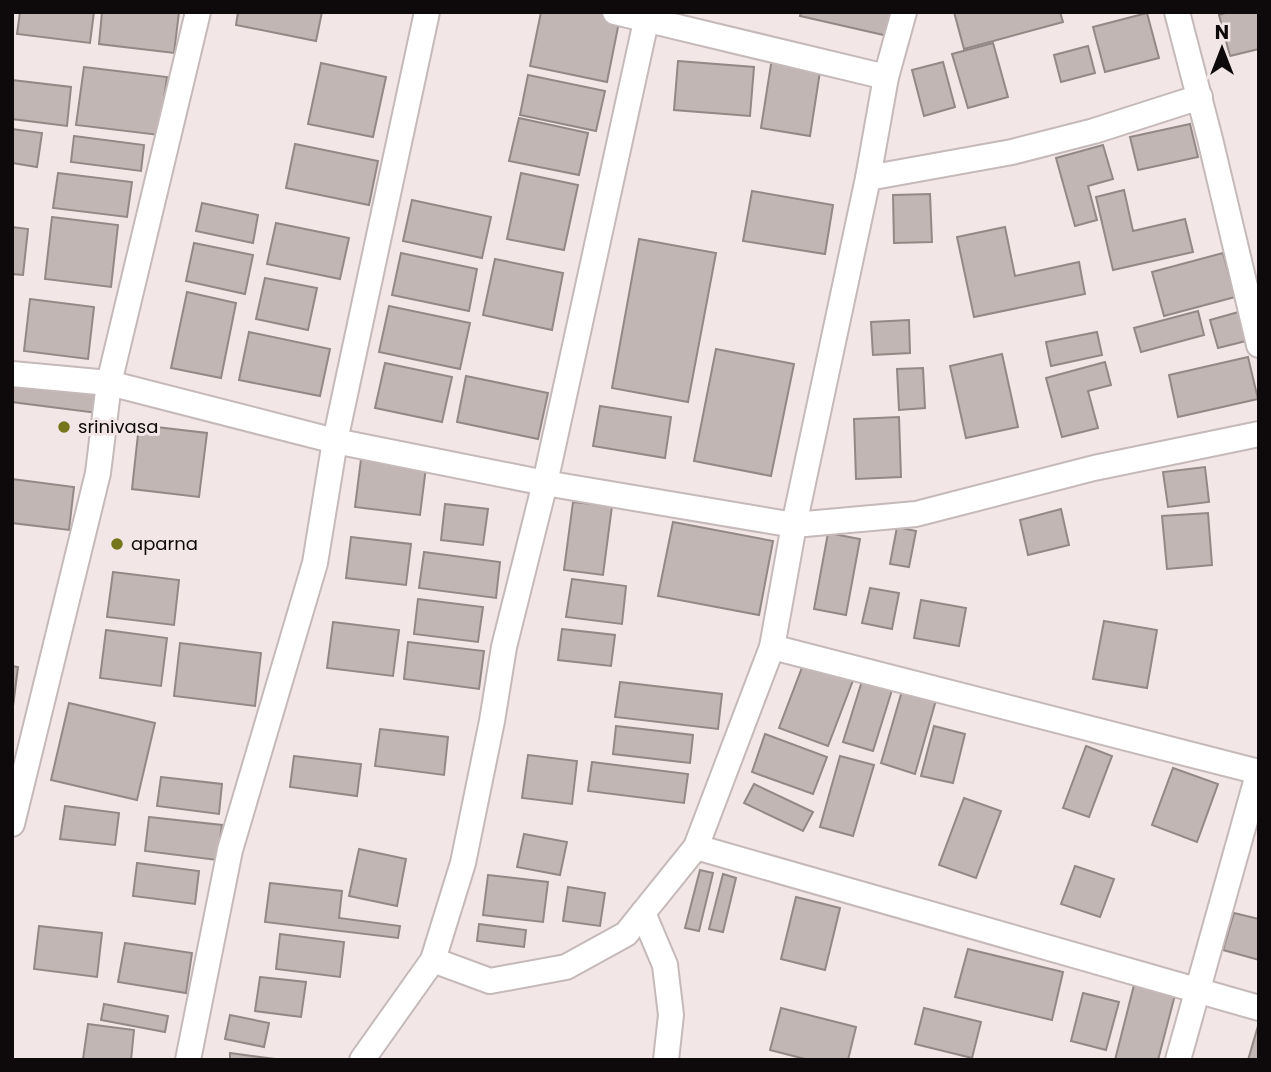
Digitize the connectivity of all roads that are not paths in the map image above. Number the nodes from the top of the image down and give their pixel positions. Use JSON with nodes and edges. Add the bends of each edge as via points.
{"nodes":[{"id":1,"x":198,"y":12,"type":"edge"},
{"id":2,"x":427,"y":12,"type":"edge"},
{"id":3,"x":615,"y":12,"type":"edge"},
{"id":4,"x":904,"y":12,"type":"edge"},
{"id":5,"x":1177,"y":12,"type":"edge"},
{"id":6,"x":648,"y":16,"type":"edge"},
{"id":7,"x":886,"y":77,"type":"junction"},
{"id":8,"x":1200,"y":97,"type":"junction"},
{"id":9,"x":868,"y":178,"type":"junction"},
{"id":10,"x":1259,"y":345,"type":"edge"},
{"id":11,"x":12,"y":374,"type":"edge"},
{"id":12,"x":109,"y":383,"type":"junction"},
{"id":13,"x":1259,"y":434,"type":"edge"},
{"id":14,"x":335,"y":441,"type":"junction"},
{"id":15,"x":545,"y":483,"type":"junction"},
{"id":16,"x":794,"y":525,"type":"junction"},
{"id":17,"x":772,"y":647,"type":"junction"},
{"id":18,"x":1259,"y":772,"type":"edge"},
{"id":19,"x":12,"y":824,"type":"edge"},
{"id":20,"x":696,"y":846,"type":"junction"},
{"id":21,"x":643,"y":913,"type":"junction"},
{"id":22,"x":433,"y":960,"type":"junction"},
{"id":23,"x":1195,"y":990,"type":"junction"},
{"id":24,"x":1259,"y":1008,"type":"edge"},
{"id":25,"x":188,"y":1060,"type":"edge"},
{"id":26,"x":362,"y":1060,"type":"edge"},
{"id":27,"x":666,"y":1060,"type":"edge"},
{"id":28,"x":1178,"y":1060,"type":"edge"}],
"edges":[{"from":1,"to":12,"type":"street"},
{"from":2,"to":14,"type":"street"},
{"from":3,"to":6,"type":"street"},
{"from":4,"to":7,"type":"street"},
{"from":5,"to":8,"type":"street"},
{"from":6,"to":7,"type":"street"},
{"from":6,"to":15,"type":"street"},
{"from":7,"to":9,"type":"street"},
{"from":8,"to":9,"type":"street","via":[[1012,152]]},
{"from":8,"to":10,"type":"street"},
{"from":9,"to":16,"type":"street"},
{"from":11,"to":12,"type":"street"},
{"from":12,"to":14,"type":"street"},
{"from":12,"to":19,"type":"street","via":[[98,473]]},
{"from":13,"to":16,"type":"street","via":[[1094,468],[916,514]]},
{"from":14,"to":15,"type":"street"},
{"from":14,"to":25,"type":"street","via":[[315,564],[230,850]]},
{"from":15,"to":16,"type":"street"},
{"from":15,"to":22,"type":"street","via":[[504,646],[463,863]]},
{"from":16,"to":17,"type":"street"},
{"from":17,"to":18,"type":"street"},
{"from":17,"to":20,"type":"street"},
{"from":18,"to":23,"type":"street"},
{"from":20,"to":21,"type":"street"},
{"from":20,"to":23,"type":"street"},
{"from":21,"to":22,"type":"street","via":[[626,934],[566,967],[490,981]]},
{"from":21,"to":27,"type":"street","via":[[665,965],[671,1015]]},
{"from":22,"to":26,"type":"street"},
{"from":23,"to":24,"type":"street"},
{"from":23,"to":28,"type":"street"}]}
